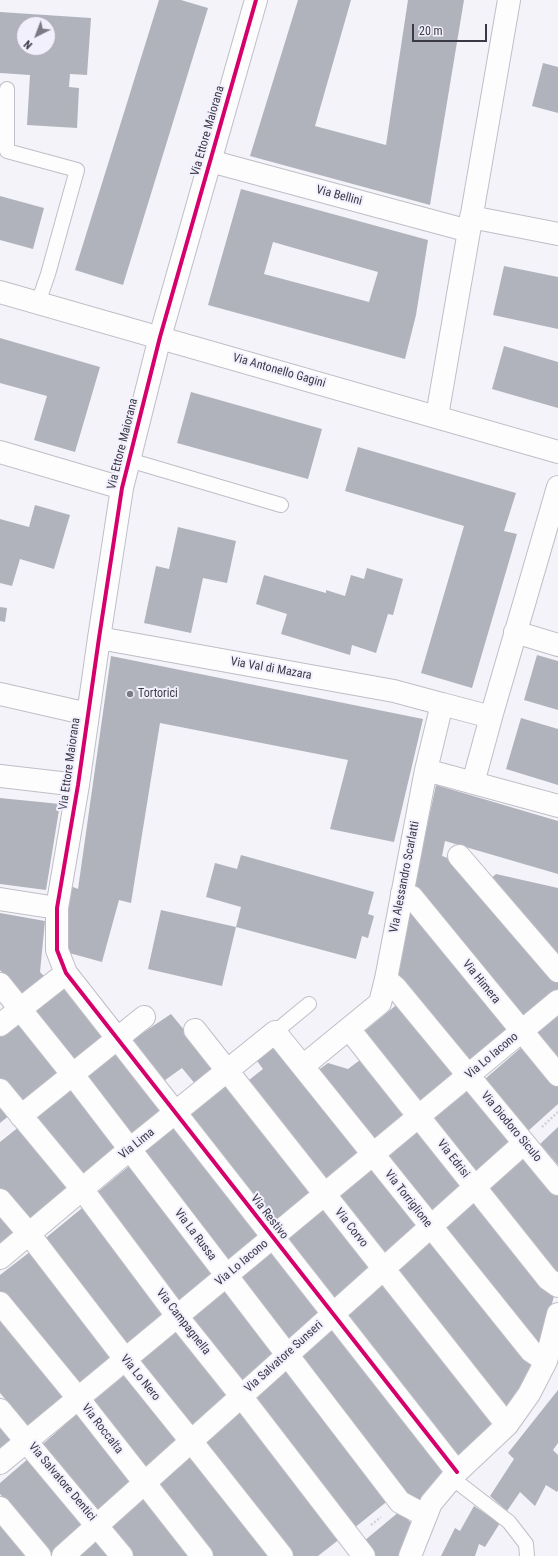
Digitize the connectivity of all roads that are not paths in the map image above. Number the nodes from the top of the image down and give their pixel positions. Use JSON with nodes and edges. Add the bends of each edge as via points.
{"nodes":[{"id":1,"x":256,"y":0,"type":"edge"},
{"id":2,"x":509,"y":0,"type":"edge"},
{"id":3,"x":7,"y":88,"type":"dead end"},
{"id":4,"x":210,"y":160,"type":"junction"},
{"id":5,"x":470,"y":224,"type":"junction"},
{"id":6,"x":558,"y":234,"type":"edge"},
{"id":7,"x":0,"y":292,"type":"edge"},
{"id":8,"x":38,"y":303,"type":"junction"},
{"id":9,"x":160,"y":337,"type":"junction"},
{"id":10,"x":437,"y":416,"type":"junction"},
{"id":11,"x":0,"y":452,"type":"edge"},
{"id":12,"x":558,"y":452,"type":"edge"},
{"id":13,"x":129,"y":460,"type":"junction"},
{"id":14,"x":558,"y":487,"type":"edge"},
{"id":15,"x":122,"y":488,"type":"junction"},
{"id":16,"x":281,"y":505,"type":"dead end"},
{"id":17,"x":515,"y":632,"type":"junction"},
{"id":18,"x":99,"y":638,"type":"junction"},
{"id":19,"x":558,"y":645,"type":"edge"},
{"id":20,"x":0,"y":694,"type":"edge"},
{"id":21,"x":442,"y":704,"type":"junction"},
{"id":22,"x":88,"y":714,"type":"junction"},
{"id":23,"x":491,"y":717,"type":"junction"},
{"id":24,"x":426,"y":770,"type":"junction"},
{"id":25,"x":0,"y":776,"type":"edge"},
{"id":26,"x":473,"y":783,"type":"junction"},
{"id":27,"x":78,"y":785,"type":"junction"},
{"id":28,"x":558,"y":806,"type":"edge"},
{"id":29,"x":459,"y":856,"type":"dead end"},
{"id":30,"x":402,"y":893,"type":"junction"},
{"id":31,"x":0,"y":899,"type":"edge"},
{"id":32,"x":57,"y":908,"type":"junction"},
{"id":33,"x":558,"y":971,"type":"edge"},
{"id":34,"x":66,"y":973,"type":"junction"},
{"id":35,"x":386,"y":979,"type":"junction"},
{"id":36,"x":0,"y":984,"type":"edge"},
{"id":37,"x":558,"y":1001,"type":"edge"},
{"id":38,"x":309,"y":1004,"type":"dead end"},
{"id":39,"x":20,"y":1010,"type":"junction"},
{"id":40,"x":144,"y":1017,"type":"dead end"},
{"id":41,"x":0,"y":1025,"type":"edge"},
{"id":42,"x":349,"y":1029,"type":"junction"},
{"id":43,"x":195,"y":1030,"type":"dead end"},
{"id":44,"x":522,"y":1031,"type":"junction"},
{"id":45,"x":275,"y":1032,"type":"junction"},
{"id":46,"x":117,"y":1039,"type":"junction"},
{"id":47,"x":303,"y":1066,"type":"junction"},
{"id":48,"x":227,"y":1071,"type":"junction"},
{"id":49,"x":73,"y":1075,"type":"junction"},
{"id":50,"x":468,"y":1075,"type":"junction"},
{"id":51,"x":558,"y":1075,"type":"edge"},
{"id":52,"x":0,"y":1090,"type":"edge"},
{"id":53,"x":176,"y":1113,"type":"junction"},
{"id":54,"x":21,"y":1116,"type":"junction"},
{"id":55,"x":419,"y":1116,"type":"junction"},
{"id":56,"x":524,"y":1143,"type":"junction"},
{"id":57,"x":130,"y":1149,"type":"junction"},
{"id":58,"x":373,"y":1154,"type":"junction"},
{"id":59,"x":558,"y":1184,"type":"edge"},
{"id":60,"x":475,"y":1187,"type":"junction"},
{"id":61,"x":82,"y":1189,"type":"junction"},
{"id":62,"x":324,"y":1194,"type":"junction"},
{"id":63,"x":0,"y":1200,"type":"edge"},
{"id":64,"x":430,"y":1226,"type":"junction"},
{"id":65,"x":29,"y":1234,"type":"junction"},
{"id":66,"x":273,"y":1237,"type":"junction"},
{"id":67,"x":0,"y":1258,"type":"edge"},
{"id":68,"x":383,"y":1269,"type":"junction"},
{"id":69,"x":226,"y":1276,"type":"junction"},
{"id":70,"x":558,"y":1286,"type":"edge"},
{"id":71,"x":0,"y":1303,"type":"edge"},
{"id":72,"x":333,"y":1314,"type":"junction"},
{"id":73,"x":558,"y":1314,"type":"edge"},
{"id":74,"x":177,"y":1316,"type":"junction"},
{"id":75,"x":287,"y":1355,"type":"junction"},
{"id":76,"x":125,"y":1359,"type":"junction"},
{"id":77,"x":546,"y":1361,"type":"junction"},
{"id":78,"x":241,"y":1396,"type":"junction"},
{"id":79,"x":78,"y":1398,"type":"junction"},
{"id":80,"x":0,"y":1410,"type":"edge"},
{"id":81,"x":507,"y":1425,"type":"junction"},
{"id":82,"x":27,"y":1440,"type":"junction"},
{"id":83,"x":192,"y":1440,"type":"junction"},
{"id":84,"x":0,"y":1463,"type":"edge"},
{"id":85,"x":455,"y":1475,"type":"junction"},
{"id":86,"x":144,"y":1483,"type":"junction"},
{"id":87,"x":0,"y":1508,"type":"edge"},
{"id":88,"x":426,"y":1516,"type":"junction"},
{"id":89,"x":97,"y":1525,"type":"junction"},
{"id":90,"x":40,"y":1556,"type":"edge"},
{"id":91,"x":63,"y":1556,"type":"edge"},
{"id":92,"x":122,"y":1556,"type":"edge"},
{"id":93,"x":202,"y":1556,"type":"edge"},
{"id":94,"x":282,"y":1556,"type":"edge"},
{"id":95,"x":364,"y":1556,"type":"edge"},
{"id":96,"x":410,"y":1556,"type":"edge"},
{"id":97,"x":528,"y":1556,"type":"edge"}],
"edges":[{"from":1,"to":4,"type":"street","name":"Via Ettore Maiorana"},
{"from":2,"to":5,"type":"street"},
{"from":3,"to":8,"type":"lane","via":[[7,151],[77,170]]},
{"from":4,"to":5,"type":"street","name":"Via Bellini"},
{"from":4,"to":9,"type":"street","name":"Via Ettore Maiorana"},
{"from":5,"to":6,"type":"street","name":"Via Bellini"},
{"from":5,"to":10,"type":"street"},
{"from":7,"to":8,"type":"street","name":"Via Antonello Gagini"},
{"from":8,"to":9,"type":"street","name":"Via Antonello Gagini"},
{"from":9,"to":10,"type":"street","name":"Via Antonello Gagini"},
{"from":9,"to":13,"type":"street","name":"Via Ettore Maiorana"},
{"from":10,"to":12,"type":"street","name":"Via Antonello Gagini"},
{"from":11,"to":15,"type":"street"},
{"from":13,"to":15,"type":"street","name":"Via Ettore Maiorana"},
{"from":13,"to":16,"type":"lane"},
{"from":14,"to":17,"type":"street"},
{"from":15,"to":18,"type":"street","name":"Via Ettore Maiorana"},
{"from":17,"to":19,"type":"street"},
{"from":17,"to":23,"type":"street"},
{"from":18,"to":21,"type":"street","name":"Via Val di Mazara","via":[[394,691]]},
{"from":18,"to":22,"type":"street","name":"Via Ettore Maiorana"},
{"from":20,"to":22,"type":"street"},
{"from":21,"to":23,"type":"street"},
{"from":21,"to":24,"type":"street","name":"Via Alessandro Scarlatti"},
{"from":22,"to":27,"type":"street","name":"Via Ettore Maiorana"},
{"from":23,"to":26,"type":"street"},
{"from":24,"to":26,"type":"street"},
{"from":24,"to":30,"type":"street","name":"Via Alessandro Scarlatti"},
{"from":25,"to":27,"type":"street"},
{"from":26,"to":28,"type":"street"},
{"from":27,"to":32,"type":"street","name":"Via Ettore Maiorana"},
{"from":29,"to":33,"type":"street"},
{"from":30,"to":35,"type":"street","name":"Via Alessandro Scarlatti"},
{"from":30,"to":44,"type":"street","name":"Via Himera","via":[[412,897]]},
{"from":31,"to":32,"type":"street"},
{"from":32,"to":34,"type":"street","name":"Via Ettore Maiorana","via":[[56,950]]},
{"from":34,"to":39,"type":"street"},
{"from":34,"to":46,"type":"street","name":"Via Restivo"},
{"from":35,"to":42,"type":"street","name":"Via Alessandro Scarlatti","via":[[380,1003]]},
{"from":35,"to":50,"type":"street","name":"Via Diodoro Siculo"},
{"from":36,"to":39,"type":"street","name":"Via La Russa"},
{"from":37,"to":44,"type":"street","name":"Via Lo Iacono"},
{"from":38,"to":45,"type":"lane"},
{"from":39,"to":41,"type":"street"},
{"from":39,"to":49,"type":"street","name":"Via La Russa"},
{"from":40,"to":46,"type":"street"},
{"from":42,"to":47,"type":"street","name":"Via Alessandro Scarlatti"},
{"from":42,"to":55,"type":"street","name":"Via Edrisi"},
{"from":43,"to":48,"type":"street","name":"Via Corvo"},
{"from":44,"to":50,"type":"street","name":"Via Lo Iacono"},
{"from":44,"to":51,"type":"street","name":"Via Himera"},
{"from":45,"to":47,"type":"street","name":"Via Torriglione"},
{"from":45,"to":48,"type":"street","name":"Via Lima"},
{"from":46,"to":49,"type":"street"},
{"from":46,"to":53,"type":"street","name":"Via Restivo"},
{"from":47,"to":58,"type":"street","name":"Via Torriglione"},
{"from":48,"to":53,"type":"street","name":"Via Lima"},
{"from":48,"to":62,"type":"street","name":"Via Corvo"},
{"from":49,"to":54,"type":"street"},
{"from":49,"to":57,"type":"street","name":"Via La Russa"},
{"from":50,"to":55,"type":"street","name":"Via Lo Iacono"},
{"from":50,"to":56,"type":"street","name":"Via Diodoro Siculo"},
{"from":52,"to":54,"type":"street","name":"Via Campagnella"},
{"from":53,"to":57,"type":"street","name":"Via Lima"},
{"from":53,"to":66,"type":"street","name":"Via Restivo"},
{"from":54,"to":61,"type":"street","name":"Via Campagnella"},
{"from":55,"to":58,"type":"street","name":"Via Lo Iacono"},
{"from":55,"to":60,"type":"street","name":"Via Edrisi"},
{"from":56,"to":59,"type":"street","name":"Via Diodoro Siculo"},
{"from":56,"to":60,"type":"street","name":"Via Salvatore Sunseri"},
{"from":57,"to":61,"type":"street","name":"Via Lima"},
{"from":57,"to":69,"type":"street","name":"Via La Russa"},
{"from":58,"to":62,"type":"street","name":"Via Lo Iacono"},
{"from":58,"to":64,"type":"street","name":"Via Torriglione"},
{"from":60,"to":64,"type":"street","name":"Via Salvatore Sunseri"},
{"from":60,"to":70,"type":"street","name":"Via Edrisi","via":[[548,1280]]},
{"from":61,"to":65,"type":"street","name":"Via Lima"},
{"from":61,"to":74,"type":"street","name":"Via Campagnella"},
{"from":62,"to":66,"type":"street","name":"Via Lo Iacono"},
{"from":62,"to":68,"type":"street","name":"Via Corvo"},
{"from":63,"to":65,"type":"street","name":"Via Lo Nero"},
{"from":64,"to":68,"type":"street","name":"Via Salvatore Sunseri"},
{"from":64,"to":77,"type":"street","name":"Via Torriglione","via":[[531,1351]]},
{"from":65,"to":67,"type":"street","name":"Via Lima"},
{"from":65,"to":76,"type":"street","name":"Via Lo Nero"},
{"from":66,"to":69,"type":"street","name":"Via Lo Iacono"},
{"from":66,"to":72,"type":"street","name":"Via Restivo"},
{"from":68,"to":72,"type":"street","name":"Via Salvatore Sunseri"},
{"from":68,"to":81,"type":"street","name":"Via Corvo"},
{"from":69,"to":74,"type":"street","name":"Via Lo Iacono"},
{"from":69,"to":75,"type":"street","name":"Via La Russa"},
{"from":71,"to":79,"type":"street","name":"Via Roccalta"},
{"from":72,"to":75,"type":"street","name":"Via Salvatore Sunseri"},
{"from":72,"to":85,"type":"street","name":"Via Restivo"},
{"from":73,"to":77,"type":"street"},
{"from":74,"to":76,"type":"street","name":"Via Lo Iacono"},
{"from":74,"to":78,"type":"street","name":"Via Campagnella"},
{"from":75,"to":78,"type":"street","name":"Via Salvatore Sunseri"},
{"from":75,"to":88,"type":"street","name":"Via La Russa","via":[[400,1502]]},
{"from":76,"to":79,"type":"street","name":"Via Lo Iacono"},
{"from":76,"to":83,"type":"street","name":"Via Lo Nero"},
{"from":77,"to":81,"type":"street","via":[[529,1394]]},
{"from":78,"to":83,"type":"street","name":"Via Salvatore Sunseri"},
{"from":78,"to":95,"type":"street","name":"Via Campagnella"},
{"from":79,"to":82,"type":"street","name":"Via Lo Iacono"},
{"from":79,"to":86,"type":"street","name":"Via Roccalta"},
{"from":80,"to":82,"type":"street","name":"Via Salvatore Dentici"},
{"from":81,"to":85,"type":"street"},
{"from":82,"to":84,"type":"street","name":"Via Lo Iacono"},
{"from":82,"to":89,"type":"street","name":"Via Salvatore Dentici"},
{"from":83,"to":86,"type":"street","name":"Via Salvatore Sunseri"},
{"from":83,"to":94,"type":"street","name":"Via Lo Nero"},
{"from":85,"to":88,"type":"street","via":[[431,1503]]},
{"from":85,"to":97,"type":"lane","via":[[509,1522],[526,1544]]},
{"from":86,"to":89,"type":"street","name":"Via Salvatore Sunseri"},
{"from":86,"to":93,"type":"street","name":"Via Roccalta"},
{"from":87,"to":90,"type":"street"},
{"from":88,"to":96,"type":"street"},
{"from":89,"to":91,"type":"street","name":"Via Salvatore Sunseri"},
{"from":89,"to":92,"type":"street","name":"Via Salvatore Dentici"}]}
